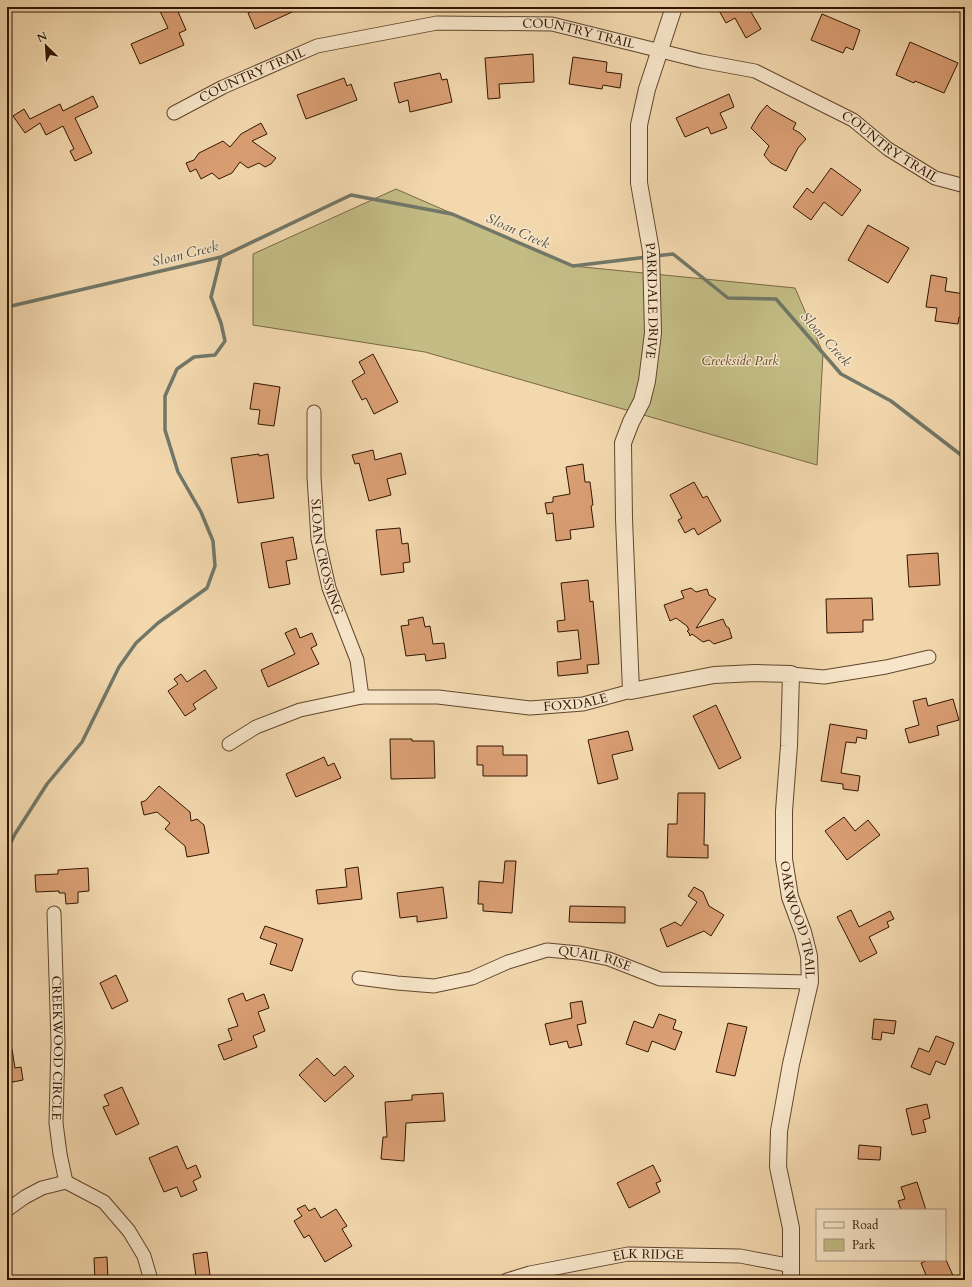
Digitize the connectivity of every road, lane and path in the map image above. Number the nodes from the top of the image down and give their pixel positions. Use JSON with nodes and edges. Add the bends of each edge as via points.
{"nodes":[{"id":1,"x":674,"y":7,"type":"edge"},
{"id":2,"x":659,"y":50,"type":"junction"},
{"id":3,"x":174,"y":112,"type":"dead end"},
{"id":4,"x":965,"y":186,"type":"edge"},
{"id":5,"x":314,"y":412,"type":"dead end"},
{"id":6,"x":929,"y":657,"type":"dead end"},
{"id":7,"x":791,"y":674,"type":"junction"},
{"id":8,"x":631,"y":691,"type":"junction"},
{"id":9,"x":362,"y":697,"type":"junction"},
{"id":10,"x":229,"y":744,"type":"dead end"},
{"id":11,"x":54,"y":913,"type":"dead end"},
{"id":12,"x":359,"y":978,"type":"dead end"},
{"id":13,"x":810,"y":982,"type":"junction"},
{"id":14,"x":66,"y":1182,"type":"junction"},
{"id":15,"x":7,"y":1210,"type":"edge"},
{"id":16,"x":791,"y":1273,"type":"edge"},
{"id":17,"x":151,"y":1280,"type":"edge"},
{"id":18,"x":507,"y":1280,"type":"edge"}],
"edges":[{"from":1,"to":2,"type":"street","name":"PARKDALE DRIVE"},
{"from":2,"to":3,"type":"street","name":"COUNTRY TRAIL","via":[[552,24],[437,23],[317,46],[223,87]]},
{"from":2,"to":4,"type":"street","name":"COUNTRY TRAIL","via":[[755,71],[853,120],[888,149],[935,178]]},
{"from":2,"to":8,"type":"street","name":"PARKDALE DRIVE","via":[[639,125],[639,183],[651,251],[653,333],[642,401],[630,422],[623,443]]},
{"from":5,"to":9,"type":"street","name":"SLOAN CROSSING","via":[[314,477],[318,539],[329,588],[357,660]]},
{"from":6,"to":7,"type":"street","name":"FOXDALE","via":[[824,677]]},
{"from":7,"to":8,"type":"street","name":"FOXDALE","via":[[714,675]]},
{"from":7,"to":13,"type":"street","name":"OAKWOOD TRAIL","via":[[784,859],[790,897],[809,956]]},
{"from":8,"to":9,"type":"street","name":"FOXDALE","via":[[582,704],[530,708],[438,697]]},
{"from":9,"to":10,"type":"street","name":"FOXDALE","via":[[300,710],[256,727]]},
{"from":11,"to":14,"type":"street","name":"CREEKWOOD CIRCLE","via":[[58,1043],[56,1122]]},
{"from":12,"to":13,"type":"street","name":"QUAIL RISE","via":[[434,986],[472,978],[508,962],[547,950],[609,959],[660,979]]},
{"from":13,"to":16,"type":"street","name":"OAKWOOD TRAIL","via":[[779,1131],[778,1167],[791,1228]]},
{"from":14,"to":15,"type":"street","via":[[42,1188]]},
{"from":14,"to":17,"type":"street","via":[[104,1202],[128,1231],[144,1256]]},
{"from":16,"to":18,"type":"street","name":"ELK RIDGE","via":[[740,1256],[628,1254],[530,1273]]}]}
